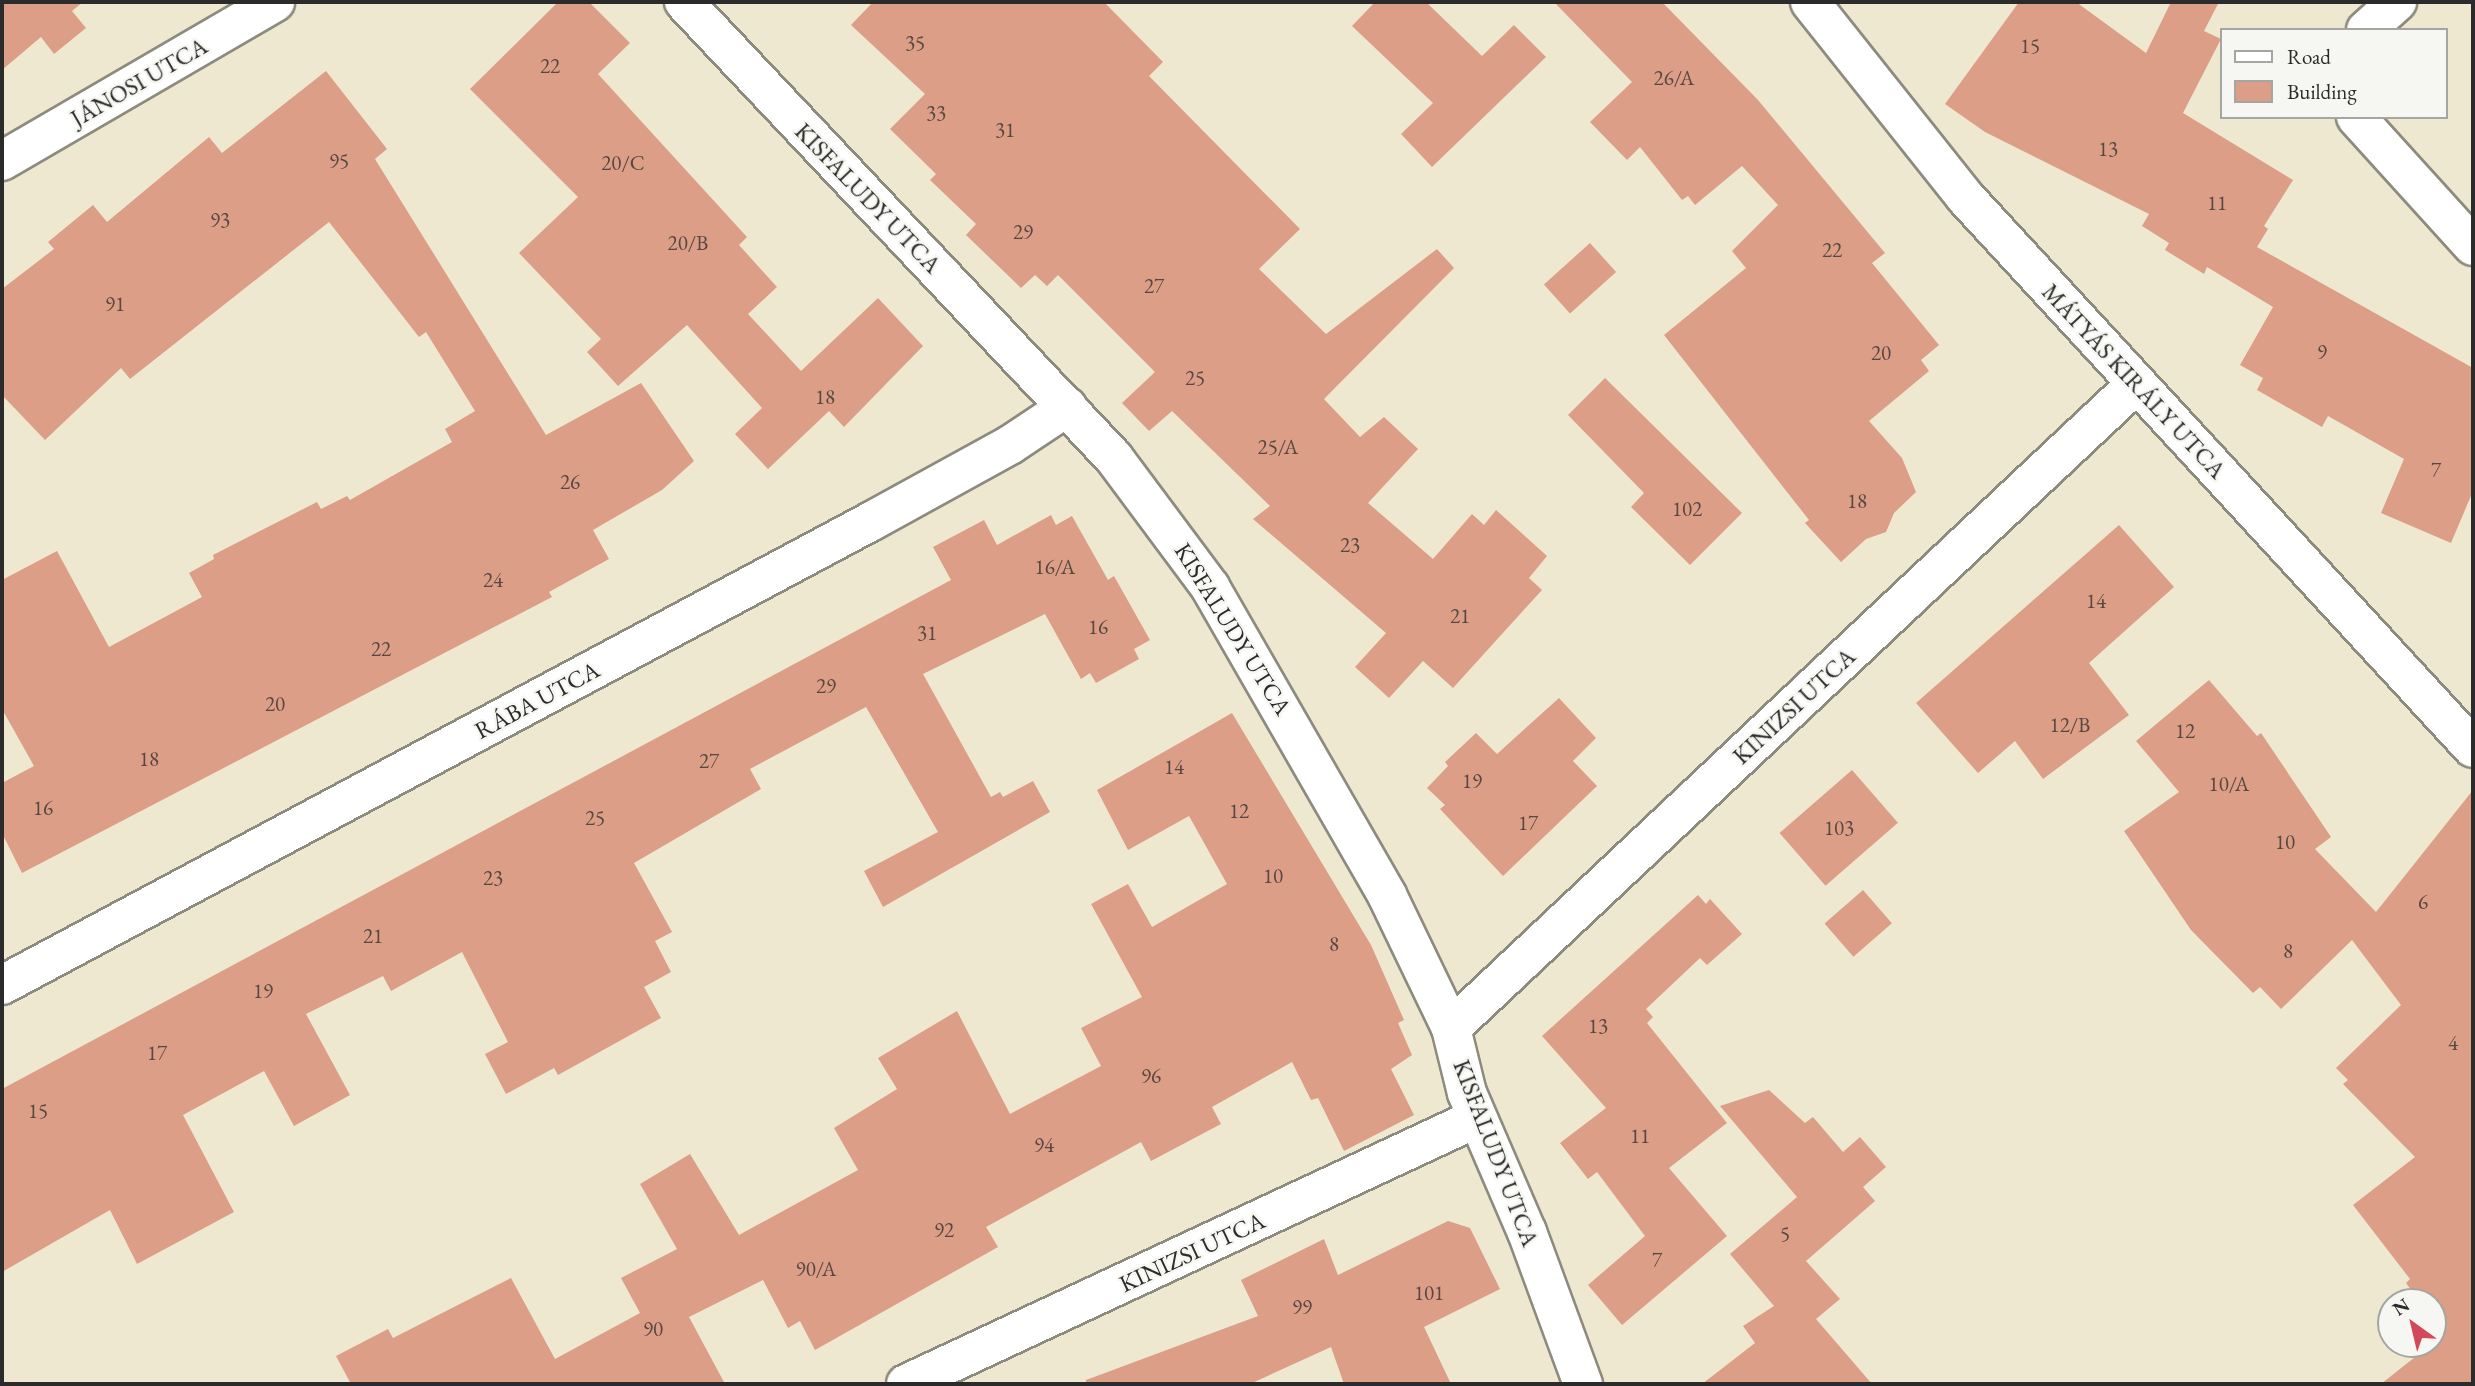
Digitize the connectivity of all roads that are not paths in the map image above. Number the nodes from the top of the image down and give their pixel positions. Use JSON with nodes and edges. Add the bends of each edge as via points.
{"nodes":[{"id":1,"x":275,"y":2,"type":"edge"},
{"id":2,"x":684,"y":2,"type":"edge"},
{"id":3,"x":1810,"y":2,"type":"edge"},
{"id":4,"x":2398,"y":2,"type":"edge"},
{"id":5,"x":2368,"y":28,"type":"edge"},
{"id":6,"x":2358,"y":119,"type":"edge"},
{"id":7,"x":2,"y":161,"type":"edge"},
{"id":8,"x":2473,"y":246,"type":"edge"},
{"id":9,"x":2136,"y":384,"type":"junction"},
{"id":10,"x":1067,"y":407,"type":"junction"},
{"id":11,"x":2473,"y":748,"type":"edge"},
{"id":12,"x":2,"y":985,"type":"edge"},
{"id":13,"x":1451,"y":1028,"type":"junction"},
{"id":14,"x":1478,"y":1118,"type":"junction"},
{"id":15,"x":906,"y":1384,"type":"edge"},
{"id":16,"x":1583,"y":1384,"type":"edge"}],
"edges":[{"from":1,"to":7,"type":"street","name":"JÁNOSI UTCA"},
{"from":2,"to":10,"type":"street","name":"KISFALUDY UTCA"},
{"from":3,"to":9,"type":"street","name":"MÁTYÁS KIRÁLY UTCA","via":[[1965,197]]},
{"from":4,"to":5,"type":"street"},
{"from":6,"to":8,"type":"street"},
{"from":9,"to":11,"type":"street","name":"MÁTYÁS KIRÁLY UTCA"},
{"from":9,"to":13,"type":"street","name":"KINIZSI UTCA"},
{"from":10,"to":12,"type":"street","name":"RÁBA UTCA","via":[[1010,445],[870,522]]},
{"from":10,"to":13,"type":"street","name":"KISFALUDY UTCA","via":[[1114,458],[1210,587],[1387,895]]},
{"from":13,"to":14,"type":"street","name":"KISFALUDY UTCA"},
{"from":14,"to":15,"type":"street","name":"KINIZSI UTCA"},
{"from":14,"to":16,"type":"street","name":"KISFALUDY UTCA","via":[[1527,1232]]}]}
